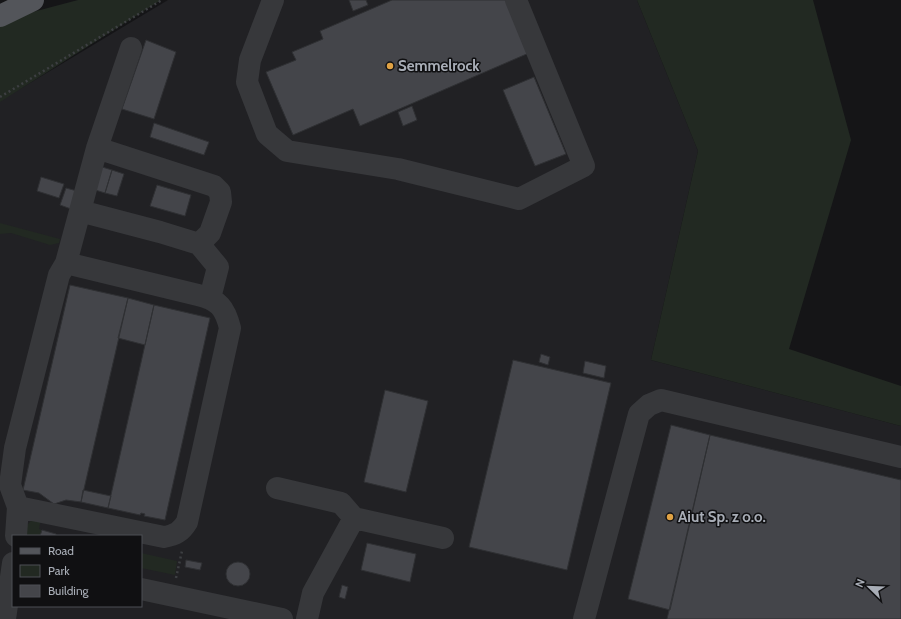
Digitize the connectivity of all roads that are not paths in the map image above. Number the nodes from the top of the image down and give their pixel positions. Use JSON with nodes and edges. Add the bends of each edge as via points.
{"nodes":[{"id":1,"x":33,"y":0,"type":"edge"},
{"id":2,"x":274,"y":0,"type":"edge"},
{"id":3,"x":516,"y":0,"type":"edge"},
{"id":4,"x":0,"y":16,"type":"edge"},
{"id":5,"x":131,"y":48,"type":"dead end"},
{"id":6,"x":97,"y":148,"type":"junction"},
{"id":7,"x":80,"y":212,"type":"junction"},
{"id":8,"x":199,"y":244,"type":"junction"},
{"id":9,"x":66,"y":263,"type":"junction"},
{"id":10,"x":210,"y":298,"type":"junction"},
{"id":11,"x":901,"y":457,"type":"edge"},
{"id":12,"x":277,"y":488,"type":"dead end"},
{"id":13,"x":18,"y":507,"type":"junction"},
{"id":14,"x":354,"y":518,"type":"junction"},
{"id":15,"x":16,"y":535,"type":"edge"},
{"id":16,"x":443,"y":538,"type":"dead end"},
{"id":17,"x":0,"y":559,"type":"edge"},
{"id":18,"x":12,"y":562,"type":"edge"},
{"id":19,"x":12,"y":570,"type":"edge"},
{"id":20,"x":142,"y":589,"type":"edge"},
{"id":21,"x":6,"y":619,"type":"edge"},
{"id":22,"x":282,"y":619,"type":"edge"},
{"id":23,"x":307,"y":619,"type":"edge"},
{"id":24,"x":584,"y":619,"type":"edge"}],
"edges":[{"from":1,"to":4,"type":"main road"},
{"from":2,"to":3,"type":"lane","via":[[250,60],[247,82],[267,134],[287,151],[398,169],[519,199],[584,166]]},
{"from":5,"to":6,"type":"lane"},
{"from":6,"to":7,"type":"lane"},
{"from":6,"to":8,"type":"lane","via":[[214,186],[220,192],[221,202],[210,233]]},
{"from":7,"to":8,"type":"lane"},
{"from":7,"to":9,"type":"lane"},
{"from":8,"to":10,"type":"lane","via":[[218,267]]},
{"from":9,"to":10,"type":"lane"},
{"from":9,"to":13,"type":"lane","via":[[59,275],[15,448],[10,485]]},
{"from":10,"to":13,"type":"lane","via":[[216,301],[226,314],[230,328],[187,522],[182,530],[174,536],[164,538]]},
{"from":11,"to":24,"type":"lane","via":[[661,400],[649,405],[638,414]]},
{"from":12,"to":14,"type":"lane","via":[[341,503]]},
{"from":13,"to":15,"type":"lane"},
{"from":14,"to":16,"type":"lane"},
{"from":14,"to":23,"type":"lane","via":[[312,593]]},
{"from":17,"to":18,"type":"lane"},
{"from":19,"to":21,"type":"lane"},
{"from":20,"to":22,"type":"lane"}]}
